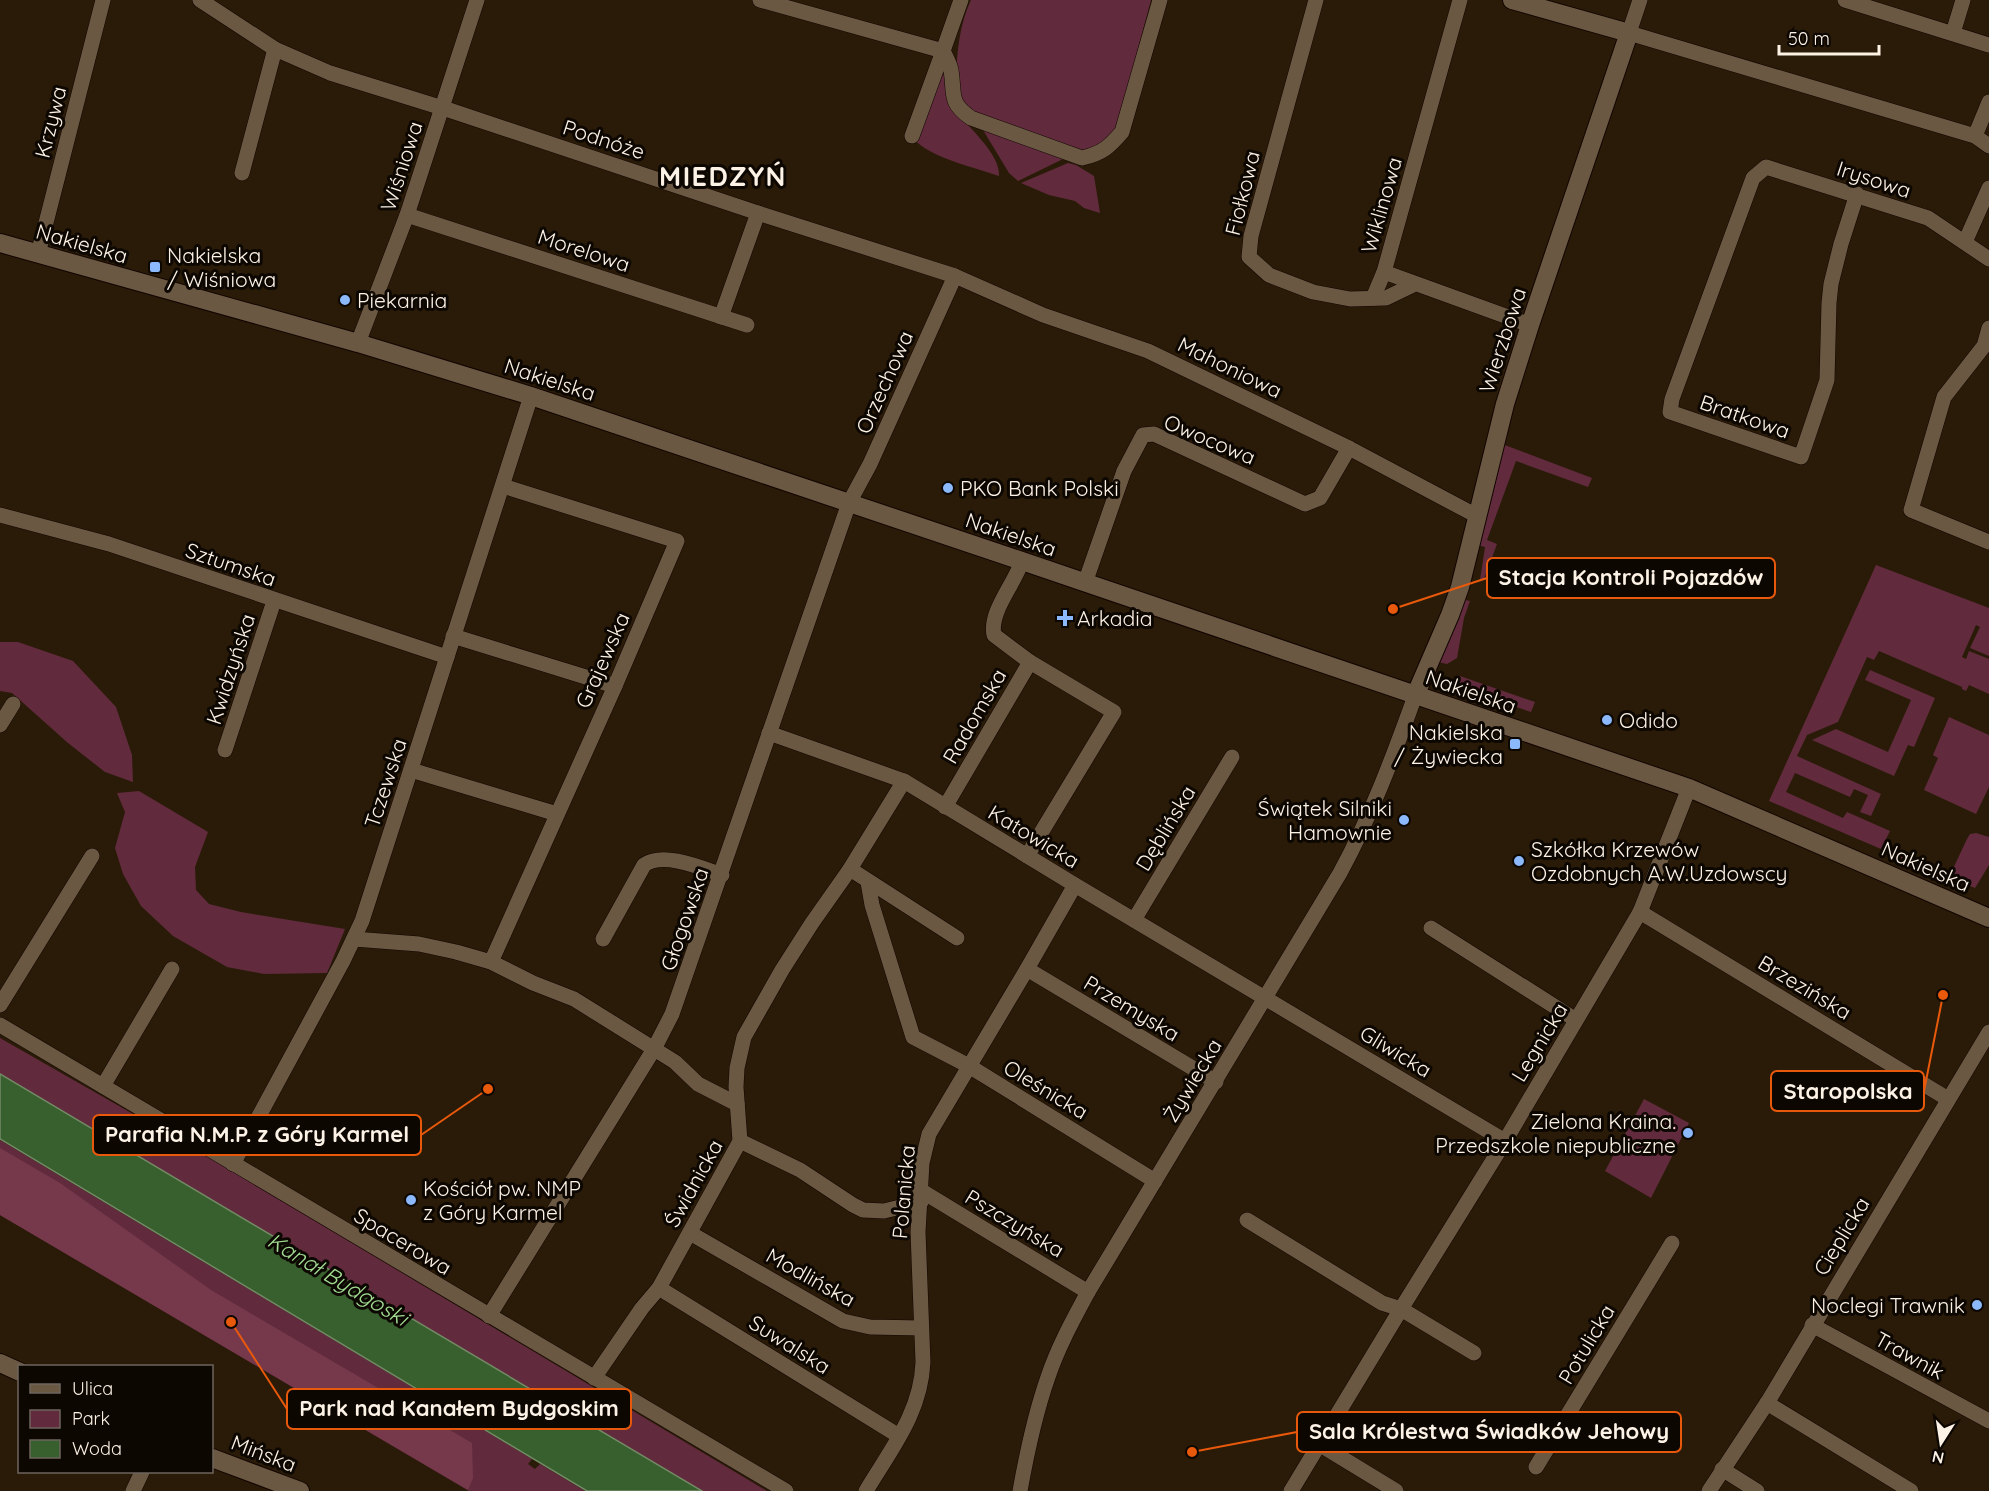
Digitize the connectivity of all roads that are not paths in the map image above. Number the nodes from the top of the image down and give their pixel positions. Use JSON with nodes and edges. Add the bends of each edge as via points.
{"nodes":[{"id":1,"x":103,"y":0,"type":"edge"},
{"id":2,"x":200,"y":0,"type":"edge"},
{"id":3,"x":477,"y":0,"type":"edge"},
{"id":4,"x":760,"y":0,"type":"edge"},
{"id":5,"x":961,"y":0,"type":"edge"},
{"id":6,"x":1160,"y":0,"type":"edge"},
{"id":7,"x":1316,"y":0,"type":"edge"},
{"id":8,"x":1460,"y":0,"type":"edge"},
{"id":9,"x":1512,"y":0,"type":"edge"},
{"id":10,"x":1640,"y":0,"type":"edge"},
{"id":11,"x":1963,"y":0,"type":"edge"},
{"id":12,"x":1850,"y":1,"type":"edge"},
{"id":13,"x":1629,"y":33,"type":"junction"},
{"id":14,"x":1953,"y":33,"type":"junction"},
{"id":15,"x":1989,"y":45,"type":"edge"},
{"id":16,"x":275,"y":49,"type":"junction"},
{"id":17,"x":943,"y":51,"type":"junction"},
{"id":18,"x":1989,"y":102,"type":"edge"},
{"id":19,"x":442,"y":108,"type":"junction"},
{"id":20,"x":912,"y":136,"type":"dead end"},
{"id":21,"x":1975,"y":136,"type":"junction"},
{"id":22,"x":1989,"y":146,"type":"edge"},
{"id":23,"x":1766,"y":167,"type":"joint"},
{"id":24,"x":242,"y":173,"type":"dead end"},
{"id":25,"x":1989,"y":188,"type":"edge"},
{"id":26,"x":1857,"y":194,"type":"junction"},
{"id":27,"x":758,"y":213,"type":"junction"},
{"id":28,"x":407,"y":215,"type":"junction"},
{"id":29,"x":1965,"y":242,"type":"junction"},
{"id":30,"x":0,"y":243,"type":"edge"},
{"id":31,"x":39,"y":254,"type":"junction"},
{"id":32,"x":1989,"y":259,"type":"edge"},
{"id":33,"x":1384,"y":272,"type":"junction"},
{"id":34,"x":955,"y":276,"type":"junction"},
{"id":35,"x":1415,"y":284,"type":"junction"},
{"id":36,"x":1373,"y":298,"type":"junction"},
{"id":37,"x":721,"y":317,"type":"junction"},
{"id":38,"x":747,"y":325,"type":"dead end"},
{"id":39,"x":1530,"y":325,"type":"junction"},
{"id":40,"x":1989,"y":328,"type":"edge"},
{"id":41,"x":358,"y":343,"type":"junction"},
{"id":42,"x":531,"y":396,"type":"junction"},
{"id":43,"x":1349,"y":448,"type":"junction"},
{"id":44,"x":503,"y":486,"type":"junction"},
{"id":45,"x":849,"y":504,"type":"junction"},
{"id":46,"x":0,"y":514,"type":"edge"},
{"id":47,"x":1477,"y":516,"type":"junction"},
{"id":48,"x":1989,"y":542,"type":"edge"},
{"id":49,"x":1022,"y":561,"type":"junction"},
{"id":50,"x":1084,"y":583,"type":"junction"},
{"id":51,"x":274,"y":601,"type":"junction"},
{"id":52,"x":453,"y":636,"type":"junction"},
{"id":53,"x":447,"y":657,"type":"junction"},
{"id":54,"x":1030,"y":662,"type":"junction"},
{"id":55,"x":615,"y":686,"type":"junction"},
{"id":56,"x":1415,"y":696,"type":"junction"},
{"id":57,"x":12,"y":704,"type":"dead end"},
{"id":58,"x":0,"y":725,"type":"edge"},
{"id":59,"x":769,"y":734,"type":"junction"},
{"id":60,"x":225,"y":750,"type":"dead end"},
{"id":61,"x":1232,"y":757,"type":"dead end"},
{"id":62,"x":411,"y":770,"type":"junction"},
{"id":63,"x":903,"y":781,"type":"junction"},
{"id":64,"x":1689,"y":788,"type":"junction"},
{"id":65,"x":945,"y":807,"type":"junction"},
{"id":66,"x":557,"y":814,"type":"junction"},
{"id":67,"x":92,"y":856,"type":"dead end"},
{"id":68,"x":1028,"y":856,"type":"junction"},
{"id":69,"x":850,"y":869,"type":"junction"},
{"id":70,"x":722,"y":875,"type":"junction"},
{"id":71,"x":868,"y":882,"type":"junction"},
{"id":72,"x":1075,"y":885,"type":"junction"},
{"id":73,"x":1640,"y":912,"type":"junction"},
{"id":74,"x":1989,"y":918,"type":"edge"},
{"id":75,"x":1134,"y":920,"type":"junction"},
{"id":76,"x":1431,"y":928,"type":"dead end"},
{"id":77,"x":957,"y":938,"type":"dead end"},
{"id":78,"x":354,"y":939,"type":"junction"},
{"id":79,"x":603,"y":939,"type":"dead end"},
{"id":80,"x":491,"y":962,"type":"junction"},
{"id":81,"x":172,"y":969,"type":"dead end"},
{"id":82,"x":1027,"y":969,"type":"junction"},
{"id":83,"x":1266,"y":998,"type":"junction"},
{"id":84,"x":0,"y":1005,"type":"edge"},
{"id":85,"x":1576,"y":1020,"type":"junction"},
{"id":86,"x":0,"y":1025,"type":"edge"},
{"id":87,"x":1989,"y":1032,"type":"edge"},
{"id":88,"x":654,"y":1048,"type":"junction"},
{"id":89,"x":969,"y":1066,"type":"junction"},
{"id":90,"x":1216,"y":1082,"type":"junction"},
{"id":91,"x":103,"y":1086,"type":"junction"},
{"id":92,"x":1948,"y":1099,"type":"junction"},
{"id":93,"x":737,"y":1104,"type":"junction"},
{"id":94,"x":740,"y":1141,"type":"junction"},
{"id":95,"x":1505,"y":1141,"type":"junction"},
{"id":96,"x":233,"y":1164,"type":"junction"},
{"id":97,"x":1155,"y":1180,"type":"junction"},
{"id":98,"x":920,"y":1196,"type":"junction"},
{"id":99,"x":894,"y":1209,"type":"junction"},
{"id":100,"x":1247,"y":1220,"type":"dead end"},
{"id":101,"x":918,"y":1232,"type":"junction"},
{"id":102,"x":690,"y":1233,"type":"junction"},
{"id":103,"x":1672,"y":1243,"type":"dead end"},
{"id":104,"x":659,"y":1288,"type":"junction"},
{"id":105,"x":1088,"y":1292,"type":"junction"},
{"id":106,"x":1401,"y":1309,"type":"junction"},
{"id":107,"x":489,"y":1316,"type":"junction"},
{"id":108,"x":1812,"y":1325,"type":"junction"},
{"id":109,"x":921,"y":1328,"type":"junction"},
{"id":110,"x":1474,"y":1353,"type":"dead end"},
{"id":111,"x":0,"y":1363,"type":"edge"},
{"id":112,"x":18,"y":1371,"type":"edge"},
{"id":113,"x":594,"y":1378,"type":"junction"},
{"id":114,"x":1767,"y":1403,"type":"junction"},
{"id":115,"x":1989,"y":1421,"type":"edge"},
{"id":116,"x":899,"y":1436,"type":"junction"},
{"id":117,"x":1319,"y":1444,"type":"junction"},
{"id":118,"x":213,"y":1458,"type":"edge"},
{"id":119,"x":1536,"y":1467,"type":"dead end"},
{"id":120,"x":1722,"y":1469,"type":"junction"},
{"id":121,"x":142,"y":1473,"type":"edge"},
{"id":122,"x":133,"y":1491,"type":"edge"},
{"id":123,"x":300,"y":1491,"type":"edge"},
{"id":124,"x":786,"y":1491,"type":"edge"},
{"id":125,"x":866,"y":1491,"type":"edge"},
{"id":126,"x":1020,"y":1491,"type":"edge"},
{"id":127,"x":1291,"y":1491,"type":"edge"},
{"id":128,"x":1396,"y":1491,"type":"edge"},
{"id":129,"x":1709,"y":1491,"type":"edge"},
{"id":130,"x":1757,"y":1491,"type":"edge"},
{"id":131,"x":1911,"y":1491,"type":"edge"}],
"edges":[{"from":1,"to":31,"type":"street","name":"Krzywa"},
{"from":2,"to":16,"type":"street","name":"Podnóże"},
{"from":3,"to":19,"type":"street","name":"Wiśniowa"},
{"from":4,"to":17,"type":"street"},
{"from":5,"to":17,"type":"street"},
{"from":6,"to":17,"type":"street","via":[[1122,132],[1108,147],[1082,158],[971,118],[960,110],[954,99],[951,67]]},
{"from":7,"to":36,"type":"street","name":"Fiołkowa","via":[[1251,236],[1249,257],[1269,275],[1313,292],[1350,299]]},
{"from":8,"to":33,"type":"street","name":"Wiklinowa"},
{"from":9,"to":13,"type":"main road"},
{"from":10,"to":13,"type":"street","name":"Wierzbowa"},
{"from":11,"to":14,"type":"street"},
{"from":12,"to":14,"type":"street"},
{"from":13,"to":21,"type":"street"},
{"from":13,"to":39,"type":"main road","name":"Wierzbowa"},
{"from":14,"to":15,"type":"street"},
{"from":16,"to":19,"type":"street","name":"Podnóże","via":[[330,74]]},
{"from":16,"to":24,"type":"street"},
{"from":17,"to":20,"type":"street"},
{"from":18,"to":21,"type":"street"},
{"from":19,"to":27,"type":"street","name":"Podnóże"},
{"from":19,"to":28,"type":"street","name":"Wiśniowa"},
{"from":21,"to":22,"type":"street"},
{"from":23,"to":26,"type":"street","name":"Irysowa"},
{"from":23,"to":26,"type":"street","name":"Bratkowa","via":[[1753,178],[1670,412],[1801,458],[1827,380],[1831,284]]},
{"from":25,"to":29,"type":"street"},
{"from":26,"to":29,"type":"street","name":"Irysowa","via":[[1928,218]]},
{"from":27,"to":34,"type":"street","name":"Podnóże"},
{"from":27,"to":37,"type":"street"},
{"from":28,"to":37,"type":"street","name":"Morelowa"},
{"from":28,"to":41,"type":"street","name":"Wiśniowa"},
{"from":29,"to":32,"type":"street","name":"Irysowa"},
{"from":30,"to":31,"type":"main road","name":"Nakielska"},
{"from":31,"to":41,"type":"main road","name":"Nakielska"},
{"from":33,"to":35,"type":"street","name":"Wiklinowa"},
{"from":33,"to":36,"type":"street"},
{"from":34,"to":43,"type":"street","name":"Mahoniowa","via":[[1043,315],[1148,351]]},
{"from":34,"to":45,"type":"street","name":"Orzechowa"},
{"from":35,"to":36,"type":"street","name":"Fiołkowa","via":[[1386,298]]},
{"from":35,"to":39,"type":"street","name":"Wiklinowa"},
{"from":37,"to":38,"type":"street","name":"Morelowa"},
{"from":39,"to":47,"type":"main road","name":"Wierzbowa"},
{"from":40,"to":48,"type":"street","via":[[1984,346],[1944,398],[1911,510]]},
{"from":41,"to":42,"type":"main road","name":"Nakielska"},
{"from":42,"to":44,"type":"street","name":"Tczewska"},
{"from":42,"to":45,"type":"main road","name":"Nakielska"},
{"from":43,"to":47,"type":"street","name":"Mahoniowa"},
{"from":43,"to":50,"type":"street","name":"Owocowa","via":[[1320,498],[1305,504],[1154,434],[1143,435],[1124,471]]},
{"from":44,"to":52,"type":"street","name":"Tczewska"},
{"from":44,"to":55,"type":"street","name":"Grajewska","via":[[677,541]]},
{"from":45,"to":49,"type":"main road","name":"Nakielska"},
{"from":45,"to":59,"type":"street","name":"Głogowska"},
{"from":46,"to":51,"type":"street","name":"Sztumska","via":[[109,544]]},
{"from":47,"to":56,"type":"main road","name":"Wierzbowa","via":[[1456,596]]},
{"from":49,"to":50,"type":"main road","name":"Nakielska"},
{"from":49,"to":54,"type":"street","name":"Radomska","via":[[992,626],[999,639]]},
{"from":50,"to":56,"type":"main road","name":"Nakielska"},
{"from":51,"to":53,"type":"street","name":"Sztumska"},
{"from":51,"to":60,"type":"street","name":"Kwidzyńska"},
{"from":52,"to":53,"type":"street","name":"Tczewska"},
{"from":52,"to":55,"type":"street"},
{"from":53,"to":62,"type":"street","name":"Tczewska"},
{"from":54,"to":65,"type":"street","name":"Radomska"},
{"from":54,"to":68,"type":"street","via":[[1114,712]]},
{"from":55,"to":66,"type":"street","name":"Grajewska"},
{"from":56,"to":64,"type":"main road","name":"Nakielska"},
{"from":56,"to":83,"type":"street","name":"Żywiecka","via":[[1360,837]]},
{"from":57,"to":58,"type":"street"},
{"from":59,"to":63,"type":"street","name":"Katowicka"},
{"from":59,"to":70,"type":"street","name":"Głogowska"},
{"from":61,"to":75,"type":"street","name":"Dęblińska"},
{"from":62,"to":66,"type":"street"},
{"from":62,"to":78,"type":"street","name":"Tczewska"},
{"from":63,"to":65,"type":"street","name":"Katowicka"},
{"from":63,"to":69,"type":"street","name":"Świdnicka"},
{"from":64,"to":73,"type":"street","name":"Legnicka"},
{"from":64,"to":74,"type":"main road","name":"Nakielska"},
{"from":65,"to":68,"type":"street","name":"Katowicka"},
{"from":66,"to":80,"type":"street","name":"Grajewska"},
{"from":67,"to":84,"type":"street"},
{"from":68,"to":72,"type":"street","name":"Katowicka"},
{"from":69,"to":71,"type":"street"},
{"from":69,"to":93,"type":"street","name":"Świdnicka","via":[[782,970],[744,1037],[737,1068]]},
{"from":70,"to":79,"type":"street","via":[[672,861],[648,861]]},
{"from":70,"to":88,"type":"street","name":"Głogowska","via":[[678,1002]]},
{"from":71,"to":77,"type":"street"},
{"from":71,"to":89,"type":"street","name":"Oleśnicka","via":[[914,1037]]},
{"from":72,"to":75,"type":"street","name":"Katowicka"},
{"from":72,"to":82,"type":"street","name":"Polanicka"},
{"from":73,"to":85,"type":"street","name":"Legnicka"},
{"from":73,"to":92,"type":"street","name":"Brzezińska"},
{"from":75,"to":83,"type":"street","name":"Katowicka"},
{"from":76,"to":85,"type":"street"},
{"from":78,"to":80,"type":"street","via":[[418,944]]},
{"from":78,"to":96,"type":"street","name":"Tczewska"},
{"from":80,"to":88,"type":"street","via":[[574,999]]},
{"from":81,"to":91,"type":"street"},
{"from":82,"to":89,"type":"street","name":"Polanicka"},
{"from":82,"to":90,"type":"street","name":"Przemyska"},
{"from":83,"to":90,"type":"street","name":"Żywiecka"},
{"from":83,"to":95,"type":"street","name":"Gliwicka"},
{"from":85,"to":95,"type":"street","name":"Legnicka"},
{"from":86,"to":91,"type":"street","name":"Spacerowa"},
{"from":87,"to":92,"type":"street","name":"Cieplicka"},
{"from":88,"to":93,"type":"street","via":[[698,1083]]},
{"from":88,"to":107,"type":"street","name":"Głogowska"},
{"from":89,"to":97,"type":"street","name":"Oleśnicka"},
{"from":89,"to":98,"type":"street","name":"Polanicka","via":[[929,1134]]},
{"from":90,"to":97,"type":"street","name":"Żywiecka"},
{"from":91,"to":96,"type":"street","name":"Spacerowa"},
{"from":92,"to":108,"type":"street","name":"Cieplicka"},
{"from":93,"to":94,"type":"street","name":"Świdnicka"},
{"from":94,"to":99,"type":"street","via":[[800,1170],[864,1210]]},
{"from":94,"to":102,"type":"street","name":"Świdnicka"},
{"from":95,"to":106,"type":"street","name":"Legnicka"},
{"from":96,"to":107,"type":"street","name":"Spacerowa"},
{"from":97,"to":105,"type":"street","name":"Żywiecka"},
{"from":98,"to":99,"type":"street"},
{"from":98,"to":101,"type":"street","name":"Polanicka"},
{"from":98,"to":105,"type":"street","name":"Pszczyńska"},
{"from":99,"to":101,"type":"street","via":[[910,1220]]},
{"from":100,"to":106,"type":"street","via":[[1382,1304]]},
{"from":101,"to":109,"type":"street","name":"Polanicka"},
{"from":102,"to":104,"type":"street","name":"Świdnicka"},
{"from":102,"to":109,"type":"street","name":"Modlińska","via":[[843,1321],[870,1327]]},
{"from":103,"to":119,"type":"street","name":"Potulicka"},
{"from":104,"to":113,"type":"street","name":"Świdnicka"},
{"from":104,"to":116,"type":"street","name":"Suwalska"},
{"from":105,"to":126,"type":"street","name":"Żywiecka","via":[[1048,1377]]},
{"from":106,"to":110,"type":"street"},
{"from":106,"to":117,"type":"street","name":"Legnicka"},
{"from":107,"to":113,"type":"street","name":"Spacerowa"},
{"from":108,"to":114,"type":"street","name":"Cieplicka"},
{"from":108,"to":115,"type":"street","name":"Trawnik"},
{"from":109,"to":116,"type":"street","name":"Polanicka","via":[[921,1383],[912,1415]]},
{"from":111,"to":112,"type":"main road"},
{"from":113,"to":124,"type":"street","name":"Spacerowa"},
{"from":114,"to":120,"type":"street","name":"Cieplicka"},
{"from":114,"to":131,"type":"street"},
{"from":116,"to":125,"type":"street","name":"Polanicka"},
{"from":117,"to":127,"type":"street","name":"Legnicka"},
{"from":117,"to":128,"type":"street"},
{"from":118,"to":123,"type":"main road","name":"Mińska"},
{"from":120,"to":129,"type":"street","name":"Cieplicka"},
{"from":120,"to":130,"type":"street"},
{"from":121,"to":122,"type":"street"}]}
